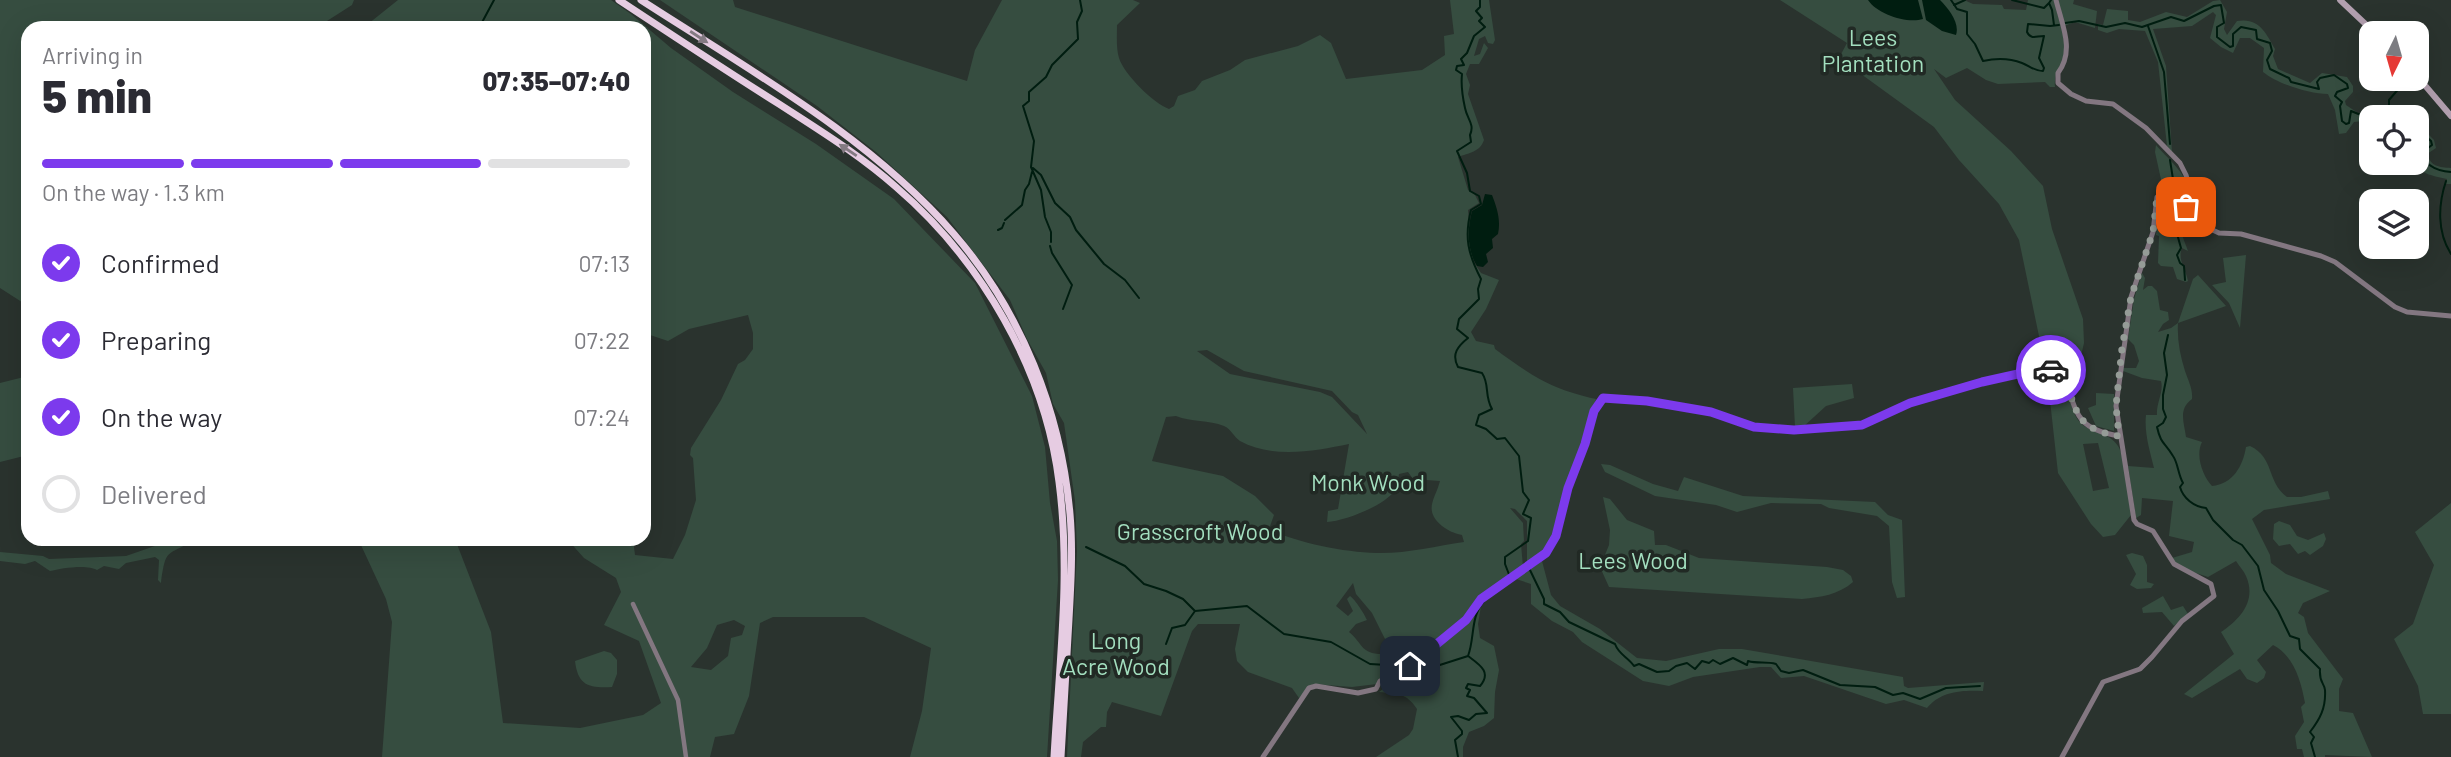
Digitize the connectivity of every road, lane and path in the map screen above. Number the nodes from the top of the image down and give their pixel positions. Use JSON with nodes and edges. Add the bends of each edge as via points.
{"nodes":[{"id":1,"x":619,"y":0,"type":"edge"},
{"id":2,"x":641,"y":0,"type":"edge"},
{"id":3,"x":2056,"y":0,"type":"edge"},
{"id":4,"x":2340,"y":0,"type":"edge"},
{"id":5,"x":2362,"y":21,"type":"edge"},
{"id":6,"x":2429,"y":90,"type":"edge"},
{"id":7,"x":2451,"y":116,"type":"edge"},
{"id":8,"x":2187,"y":204,"type":"junction"},
{"id":9,"x":2178,"y":208,"type":"junction"},
{"id":10,"x":2186,"y":216,"type":"junction"},
{"id":11,"x":2451,"y":316,"type":"edge"},
{"id":12,"x":2119,"y":436,"type":"junction"},
{"id":13,"x":633,"y":604,"type":"dead end"},
{"id":14,"x":686,"y":757,"type":"edge"},
{"id":15,"x":1054,"y":757,"type":"edge"},
{"id":16,"x":1061,"y":757,"type":"edge"},
{"id":17,"x":1263,"y":757,"type":"edge"},
{"id":18,"x":2062,"y":757,"type":"edge"}],
"edges":[{"from":15,"to":1,"type":"highway","one_way":true,"via":[[1065,555],[1059,481],[1032,381],[996,307],[957,250],[896,187],[857,156]]},
{"from":2,"to":16,"type":"highway","one_way":true,"via":[[870,154],[955,234],[1006,306],[1046,399],[1066,479],[1072,567]]},
{"from":3,"to":8,"type":"street","via":[[2067,49],[2058,83],[2086,101],[2113,104],[2146,128],[2180,163],[2191,193]]},
{"from":4,"to":5,"type":"main road"},
{"from":6,"to":7,"type":"main road"},
{"from":8,"to":9,"type":"street"},
{"from":8,"to":10,"type":"street"},
{"from":9,"to":10,"type":"street"},
{"from":9,"to":12,"type":"street","via":[[2163,193],[2157,197],[2153,232],[2131,297],[2122,348],[2116,406]]},
{"from":10,"to":11,"type":"street","via":[[2219,233],[2241,234],[2330,259],[2402,310]]},
{"from":12,"to":17,"type":"street","via":[[2079,419],[2065,378],[2045,368],[1910,403],[1862,425],[1794,430],[1754,427],[1711,412],[1647,401],[1603,398],[1594,411],[1556,536],[1546,553],[1481,599],[1466,620],[1404,671],[1380,681],[1376,689],[1358,693],[1309,688]]},
{"from":12,"to":18,"type":"street","via":[[2134,520],[2153,531],[2178,567],[2211,584],[2214,596],[2182,621],[2140,669],[2103,682]]},
{"from":13,"to":14,"type":"street","via":[[678,701]]}]}
